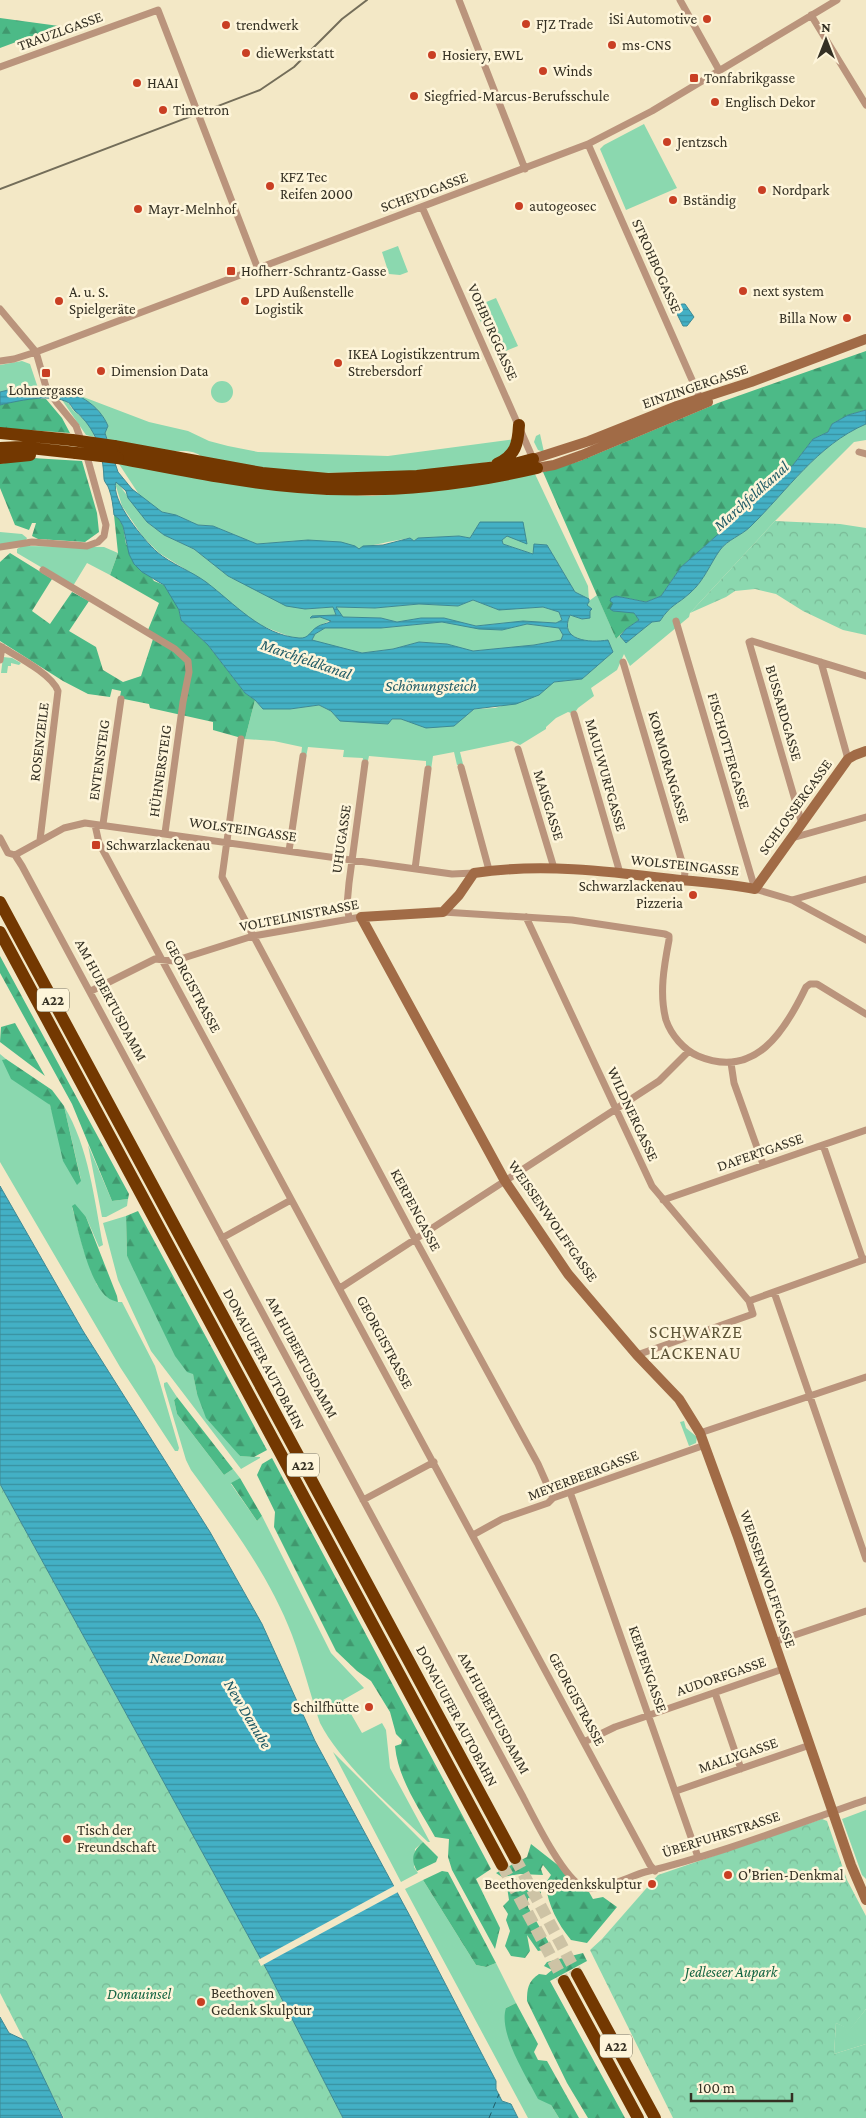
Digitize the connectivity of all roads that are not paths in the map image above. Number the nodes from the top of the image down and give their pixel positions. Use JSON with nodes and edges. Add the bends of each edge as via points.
{"nodes":[{"id":1,"x":459,"y":0,"type":"edge"},
{"id":2,"x":680,"y":0,"type":"edge"},
{"id":3,"x":836,"y":0,"type":"edge"},
{"id":4,"x":811,"y":15,"type":"junction"},
{"id":5,"x":0,"y":67,"type":"edge"},
{"id":6,"x":719,"y":70,"type":"junction"},
{"id":7,"x":866,"y":105,"type":"edge"},
{"id":8,"x":588,"y":144,"type":"junction"},
{"id":9,"x":525,"y":169,"type":"junction"},
{"id":10,"x":422,"y":207,"type":"junction"},
{"id":11,"x":258,"y":269,"type":"junction"},
{"id":12,"x":0,"y":309,"type":"edge"},
{"id":13,"x":866,"y":339,"type":"edge"},
{"id":14,"x":866,"y":346,"type":"edge"},
{"id":15,"x":36,"y":352,"type":"junction"},
{"id":16,"x":0,"y":361,"type":"edge"},
{"id":17,"x":700,"y":398,"type":"junction"},
{"id":18,"x":519,"y":425,"type":"junction"},
{"id":19,"x":0,"y":432,"type":"edge"},
{"id":20,"x":40,"y":437,"type":"junction"},
{"id":21,"x":0,"y":440,"type":"edge"},
{"id":22,"x":0,"y":448,"type":"edge"},
{"id":23,"x":58,"y":451,"type":"junction"},
{"id":24,"x":116,"y":452,"type":"junction"},
{"id":25,"x":0,"y":458,"type":"edge"},
{"id":26,"x":535,"y":463,"type":"junction"},
{"id":27,"x":493,"y":466,"type":"junction"},
{"id":28,"x":0,"y":547,"type":"edge"},
{"id":29,"x":43,"y":570,"type":"dead end"},
{"id":30,"x":676,"y":621,"type":"dead end"},
{"id":31,"x":1,"y":646,"type":"edge"},
{"id":32,"x":0,"y":660,"type":"edge"},
{"id":33,"x":624,"y":662,"type":"dead end"},
{"id":34,"x":821,"y":662,"type":"junction"},
{"id":35,"x":866,"y":676,"type":"edge"},
{"id":36,"x":121,"y":699,"type":"dead end"},
{"id":37,"x":574,"y":714,"type":"dead end"},
{"id":38,"x":242,"y":739,"type":"dead end"},
{"id":39,"x":518,"y":749,"type":"dead end"},
{"id":40,"x":866,"y":751,"type":"edge"},
{"id":41,"x":303,"y":756,"type":"dead end"},
{"id":42,"x":848,"y":759,"type":"junction"},
{"id":43,"x":365,"y":763,"type":"dead end"},
{"id":44,"x":461,"y":767,"type":"dead end"},
{"id":45,"x":428,"y":770,"type":"dead end"},
{"id":46,"x":866,"y":816,"type":"edge"},
{"id":47,"x":103,"y":824,"type":"junction"},
{"id":48,"x":802,"y":824,"type":"junction"},
{"id":49,"x":95,"y":825,"type":"junction"},
{"id":50,"x":165,"y":833,"type":"junction"},
{"id":51,"x":0,"y":838,"type":"edge"},
{"id":52,"x":792,"y":838,"type":"junction"},
{"id":53,"x":40,"y":840,"type":"junction"},
{"id":54,"x":226,"y":842,"type":"junction"},
{"id":55,"x":289,"y":851,"type":"junction"},
{"id":56,"x":15,"y":855,"type":"junction"},
{"id":57,"x":352,"y":860,"type":"junction"},
{"id":58,"x":554,"y":868,"type":"junction"},
{"id":59,"x":414,"y":869,"type":"junction"},
{"id":60,"x":489,"y":870,"type":"junction"},
{"id":61,"x":474,"y":873,"type":"junction"},
{"id":62,"x":620,"y":873,"type":"junction"},
{"id":63,"x":684,"y":880,"type":"junction"},
{"id":64,"x":866,"y":880,"type":"edge"},
{"id":65,"x":755,"y":889,"type":"junction"},
{"id":66,"x":792,"y":900,"type":"junction"},
{"id":67,"x":0,"y":902,"type":"edge"},
{"id":68,"x":443,"y":912,"type":"junction"},
{"id":69,"x":361,"y":917,"type":"junction"},
{"id":70,"x":526,"y":917,"type":"junction"},
{"id":71,"x":349,"y":918,"type":"junction"},
{"id":72,"x":0,"y":932,"type":"edge"},
{"id":73,"x":253,"y":936,"type":"junction"},
{"id":74,"x":866,"y":940,"type":"edge"},
{"id":75,"x":163,"y":960,"type":"junction"},
{"id":76,"x":91,"y":991,"type":"junction"},
{"id":77,"x":866,"y":1014,"type":"edge"},
{"id":78,"x":688,"y":1052,"type":"junction"},
{"id":79,"x":731,"y":1063,"type":"junction"},
{"id":80,"x":616,"y":1110,"type":"junction"},
{"id":81,"x":866,"y":1130,"type":"edge"},
{"id":82,"x":823,"y":1145,"type":"junction"},
{"id":83,"x":762,"y":1164,"type":"junction"},
{"id":84,"x":505,"y":1181,"type":"junction"},
{"id":85,"x":291,"y":1200,"type":"junction"},
{"id":86,"x":662,"y":1200,"type":"junction"},
{"id":87,"x":222,"y":1238,"type":"junction"},
{"id":88,"x":415,"y":1239,"type":"junction"},
{"id":89,"x":864,"y":1259,"type":"edge"},
{"id":90,"x":340,"y":1288,"type":"junction"},
{"id":91,"x":774,"y":1292,"type":"junction"},
{"id":92,"x":749,"y":1301,"type":"junction"},
{"id":93,"x":636,"y":1354,"type":"junction"},
{"id":94,"x":866,"y":1377,"type":"edge"},
{"id":95,"x":810,"y":1396,"type":"junction"},
{"id":96,"x":700,"y":1433,"type":"junction"},
{"id":97,"x":705,"y":1444,"type":"junction"},
{"id":98,"x":434,"y":1462,"type":"junction"},
{"id":99,"x":570,"y":1492,"type":"junction"},
{"id":100,"x":553,"y":1498,"type":"junction"},
{"id":101,"x":363,"y":1500,"type":"junction"},
{"id":102,"x":473,"y":1535,"type":"junction"},
{"id":103,"x":866,"y":1559,"type":"edge"},
{"id":104,"x":866,"y":1611,"type":"edge"},
{"id":105,"x":774,"y":1642,"type":"junction"},
{"id":106,"x":783,"y":1669,"type":"junction"},
{"id":107,"x":715,"y":1693,"type":"junction"},
{"id":108,"x":649,"y":1715,"type":"junction"},
{"id":109,"x":584,"y":1742,"type":"junction"},
{"id":110,"x":810,"y":1745,"type":"junction"},
{"id":111,"x":741,"y":1769,"type":"junction"},
{"id":112,"x":676,"y":1791,"type":"junction"},
{"id":113,"x":866,"y":1800,"type":"edge"},
{"id":114,"x":832,"y":1812,"type":"junction"},
{"id":115,"x":698,"y":1857,"type":"junction"},
{"id":116,"x":515,"y":1858,"type":"tunnel mouth"},
{"id":117,"x":502,"y":1865,"type":"tunnel mouth"},
{"id":118,"x":656,"y":1871,"type":"junction"},
{"id":119,"x":583,"y":1887,"type":"joint"},
{"id":120,"x":866,"y":1900,"type":"edge"},
{"id":121,"x":578,"y":1974,"type":"tunnel mouth"},
{"id":122,"x":564,"y":1981,"type":"tunnel mouth"},
{"id":123,"x":638,"y":2118,"type":"edge"},
{"id":124,"x":655,"y":2118,"type":"edge"}],
"edges":[{"from":1,"to":9,"type":"street"},
{"from":2,"to":6,"type":"street"},
{"from":3,"to":4,"type":"street","name":"SCHEYDGASSE"},
{"from":4,"to":6,"type":"street","name":"SCHEYDGASSE"},
{"from":4,"to":7,"type":"street"},
{"from":5,"to":11,"type":"street","name":"TRAUZLGASSE","via":[[158,10]]},
{"from":6,"to":8,"type":"street","name":"SCHEYDGASSE","via":[[652,111]]},
{"from":8,"to":9,"type":"street","name":"SCHEYDGASSE"},
{"from":8,"to":17,"type":"street","name":"STROHBOGASSE"},
{"from":9,"to":10,"type":"street","name":"SCHEYDGASSE"},
{"from":10,"to":11,"type":"street","name":"SCHEYDGASSE"},
{"from":10,"to":18,"type":"street","name":"VOHBURGGASSE"},
{"from":11,"to":15,"type":"street","name":"SCHEYDGASSE"},
{"from":12,"to":15,"type":"street"},
{"from":13,"to":17,"type":"street","name":"EINZINGERGASSE"},
{"from":14,"to":26,"type":"street","name":"EINZINGERGASSE","via":[[708,402],[572,458]]},
{"from":15,"to":16,"type":"street","name":"SCHEYDGASSE"},
{"from":15,"to":28,"type":"street","via":[[46,386],[76,426],[106,525],[104,536],[87,546],[32,542]]},
{"from":17,"to":26,"type":"street","name":"EINZINGERGASSE"},
{"from":18,"to":26,"type":"street","name":"VOHBURGGASSE"},
{"from":18,"to":27,"type":"highway","via":[[514,452]]},
{"from":19,"to":20,"type":"highway"},
{"from":20,"to":21,"type":"highway"},
{"from":20,"to":24,"type":"highway","bridge":true,"via":[[72,440]]},
{"from":22,"to":23,"type":"highway"},
{"from":23,"to":24,"type":"highway","bridge":true},
{"from":23,"to":25,"type":"highway"},
{"from":24,"to":26,"type":"highway","via":[[246,482],[344,490],[438,485],[495,477]]},
{"from":24,"to":27,"type":"highway","via":[[309,478],[404,477]]},
{"from":26,"to":27,"type":"highway"},
{"from":29,"to":50,"type":"street","name":"HÜHNERSTEIG","via":[[184,656],[190,667]]},
{"from":30,"to":65,"type":"street","name":"FISCHOTTERGASSE"},
{"from":31,"to":32,"type":"street"},
{"from":31,"to":53,"type":"street","name":"ROSENZEILE","via":[[47,677],[58,691]]},
{"from":33,"to":63,"type":"street","name":"KORMORANGASSE","via":[[685,872]]},
{"from":34,"to":35,"type":"street"},
{"from":34,"to":42,"type":"street"},
{"from":34,"to":48,"type":"street","name":"BUSSARDGASSE","via":[[752,640],[749,642]]},
{"from":36,"to":47,"type":"street","name":"ENTENSTEIG"},
{"from":37,"to":62,"type":"street","name":"MAULWURFGASSE"},
{"from":38,"to":54,"type":"street","name":"KERPENGASSE"},
{"from":39,"to":58,"type":"street","name":"MAISGASSE"},
{"from":40,"to":42,"type":"street","name":"SCHLOSSERGASSE"},
{"from":41,"to":55,"type":"street"},
{"from":42,"to":48,"type":"street","name":"SCHLOSSERGASSE"},
{"from":43,"to":57,"type":"street","name":"UHUGASSE"},
{"from":44,"to":60,"type":"street"},
{"from":45,"to":59,"type":"street"},
{"from":46,"to":52,"type":"street"},
{"from":47,"to":49,"type":"street","name":"WOLSTEINGASSE"},
{"from":47,"to":50,"type":"street","name":"WOLSTEINGASSE"},
{"from":48,"to":52,"type":"street","name":"SCHLOSSERGASSE"},
{"from":49,"to":53,"type":"street","name":"WOLSTEINGASSE","via":[[84,823],[64,828]]},
{"from":49,"to":75,"type":"street","name":"GEORGISTRASSE","via":[[99,843]]},
{"from":50,"to":54,"type":"street","name":"WOLSTEINGASSE"},
{"from":51,"to":56,"type":"street","name":"AM HUBERTUSDAMM","via":[[8,853]]},
{"from":52,"to":65,"type":"street","name":"SCHLOSSERGASSE"},
{"from":53,"to":56,"type":"street","name":"WOLSTEINGASSE"},
{"from":54,"to":55,"type":"street","name":"WOLSTEINGASSE"},
{"from":54,"to":73,"type":"street","name":"KERPENGASSE","via":[[222,877]]},
{"from":55,"to":57,"type":"street","name":"WOLSTEINGASSE"},
{"from":56,"to":76,"type":"street","name":"AM HUBERTUSDAMM"},
{"from":57,"to":59,"type":"street","name":"WOLSTEINGASSE"},
{"from":57,"to":71,"type":"street","name":"UHUGASSE","via":[[347,905]]},
{"from":58,"to":60,"type":"street","name":"WOLSTEINGASSE"},
{"from":58,"to":62,"type":"street","name":"WOLSTEINGASSE"},
{"from":59,"to":61,"type":"street","name":"WOLSTEINGASSE"},
{"from":60,"to":61,"type":"street"},
{"from":61,"to":68,"type":"street"},
{"from":62,"to":63,"type":"street","name":"WOLSTEINGASSE"},
{"from":63,"to":65,"type":"street","name":"WOLSTEINGASSE"},
{"from":64,"to":66,"type":"street"},
{"from":65,"to":66,"type":"street","name":"WOLSTEINGASSE"},
{"from":66,"to":74,"type":"street","name":"WOLSTEINGASSE"},
{"from":67,"to":116,"type":"highway","name":"DONAUUFER AUTOBAHN","number":"A22"},
{"from":68,"to":69,"type":"street","name":"VOLTELINISTRASSE"},
{"from":68,"to":70,"type":"street","name":"VOLTELINISTRASSE"},
{"from":69,"to":71,"type":"street","name":"VOLTELINISTRASSE"},
{"from":69,"to":84,"type":"street","name":"WEISSENWOLFFGASSE"},
{"from":70,"to":78,"type":"street","name":"VOLTELINISTRASSE","via":[[620,926],[669,936],[663,970],[664,1005],[667,1021]]},
{"from":70,"to":80,"type":"street","name":"WILDNERGASSE"},
{"from":71,"to":73,"type":"street","name":"VOLTELINISTRASSE"},
{"from":72,"to":117,"type":"highway","name":"DONAUUFER AUTOBAHN","number":"A22"},
{"from":73,"to":75,"type":"street","name":"VOLTELINISTRASSE","via":[[174,961]]},
{"from":73,"to":88,"type":"street","name":"KERPENGASSE"},
{"from":75,"to":76,"type":"street","name":"VOLTELINISTRASSE","via":[[155,959]]},
{"from":75,"to":85,"type":"street","name":"GEORGISTRASSE"},
{"from":76,"to":87,"type":"street","name":"AM HUBERTUSDAMM"},
{"from":77,"to":79,"type":"street","via":[[817,984],[810,984],[785,1026],[766,1047]]},
{"from":78,"to":79,"type":"street","via":[[716,1062]]},
{"from":78,"to":80,"type":"street","via":[[659,1081]]},
{"from":79,"to":83,"type":"street","via":[[734,1083]]},
{"from":80,"to":84,"type":"street"},
{"from":80,"to":86,"type":"street","name":"WILDNERGASSE","via":[[652,1186]]},
{"from":81,"to":82,"type":"street","name":"DAFERTGASSE"},
{"from":82,"to":83,"type":"street","name":"DAFERTGASSE"},
{"from":82,"to":89,"type":"street"},
{"from":83,"to":86,"type":"street","name":"DAFERTGASSE"},
{"from":84,"to":88,"type":"street"},
{"from":84,"to":93,"type":"street","name":"WEISSENWOLFFGASSE","via":[[568,1274]]},
{"from":85,"to":87,"type":"street"},
{"from":85,"to":90,"type":"street","name":"GEORGISTRASSE"},
{"from":86,"to":92,"type":"street","name":"WILDNERGASSE"},
{"from":87,"to":101,"type":"street","name":"AM HUBERTUSDAMM"},
{"from":88,"to":90,"type":"street"},
{"from":88,"to":100,"type":"street","name":"KERPENGASSE","via":[[538,1464]]},
{"from":89,"to":91,"type":"street"},
{"from":90,"to":98,"type":"street","name":"GEORGISTRASSE"},
{"from":91,"to":92,"type":"street"},
{"from":91,"to":95,"type":"street"},
{"from":92,"to":93,"type":"street","via":[[753,1314]]},
{"from":93,"to":96,"type":"street","name":"WEISSENWOLFFGASSE","via":[[679,1399]]},
{"from":94,"to":95,"type":"street"},
{"from":95,"to":96,"type":"street"},
{"from":95,"to":103,"type":"street"},
{"from":96,"to":97,"type":"street","name":"WEISSENWOLFFGASSE"},
{"from":97,"to":99,"type":"street","name":"MEYERBEERGASSE"},
{"from":97,"to":105,"type":"street","name":"WEISSENWOLFFGASSE"},
{"from":98,"to":101,"type":"street"},
{"from":98,"to":102,"type":"street","name":"GEORGISTRASSE"},
{"from":99,"to":100,"type":"street","name":"MEYERBEERGASSE"},
{"from":99,"to":108,"type":"street","name":"KERPENGASSE"},
{"from":100,"to":102,"type":"street","name":"MEYERBEERGASSE"},
{"from":101,"to":119,"type":"street","name":"AM HUBERTUSDAMM","via":[[552,1849]]},
{"from":102,"to":109,"type":"street","name":"GEORGISTRASSE"},
{"from":104,"to":105,"type":"street","name":"AUDORFGASSE"},
{"from":105,"to":106,"type":"street","name":"WEISSENWOLFFGASSE"},
{"from":106,"to":107,"type":"street","name":"AUDORFGASSE"},
{"from":106,"to":110,"type":"street","name":"WEISSENWOLFFGASSE"},
{"from":107,"to":108,"type":"street","name":"AUDORFGASSE"},
{"from":107,"to":111,"type":"street"},
{"from":108,"to":109,"type":"street","name":"AUDORFGASSE"},
{"from":108,"to":112,"type":"street","name":"KERPENGASSE"},
{"from":109,"to":118,"type":"street","name":"GEORGISTRASSE"},
{"from":110,"to":111,"type":"street","name":"MALLYGASSE"},
{"from":110,"to":114,"type":"street","name":"WEISSENWOLFFGASSE"},
{"from":111,"to":112,"type":"street","name":"MALLYGASSE"},
{"from":112,"to":115,"type":"street","name":"KERPENGASSE"},
{"from":113,"to":114,"type":"street","name":"ÜBERFUHRSTRASSE"},
{"from":114,"to":115,"type":"street","name":"ÜBERFUHRSTRASSE"},
{"from":114,"to":120,"type":"street","name":"WEISSENWOLFFGASSE"},
{"from":115,"to":118,"type":"street","name":"ÜBERFUHRSTRASSE"},
{"from":118,"to":119,"type":"street","name":"ÜBERFUHRSTRASSE","via":[[598,1887]]},
{"from":121,"to":124,"type":"highway","number":"A22"},
{"from":122,"to":123,"type":"highway","number":"A22"}]}
